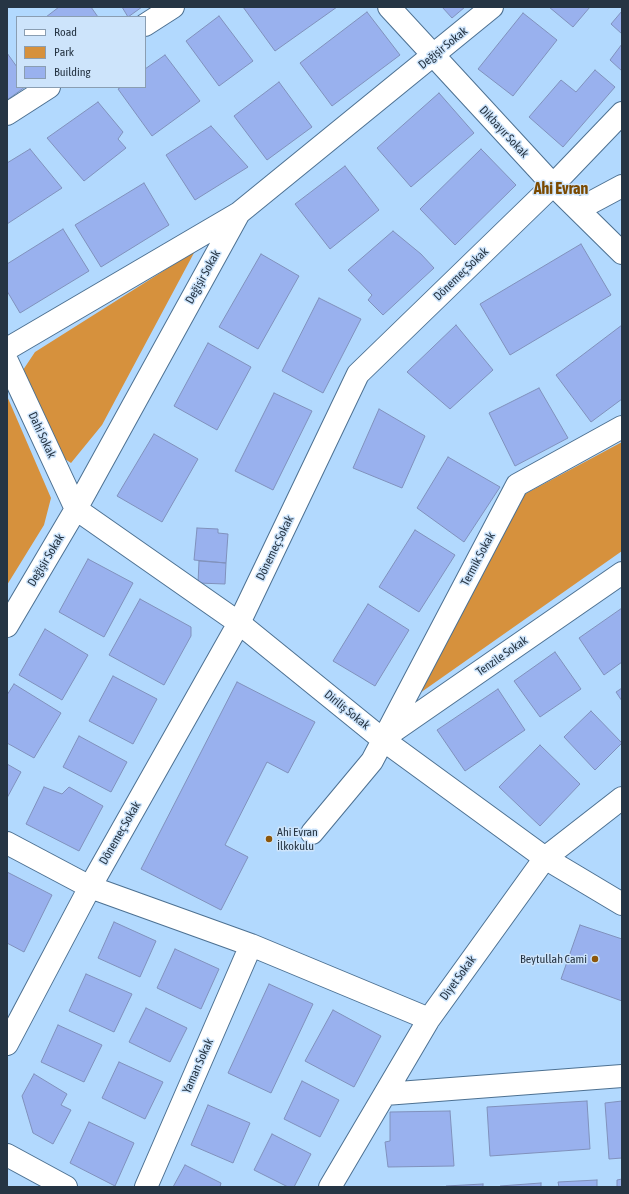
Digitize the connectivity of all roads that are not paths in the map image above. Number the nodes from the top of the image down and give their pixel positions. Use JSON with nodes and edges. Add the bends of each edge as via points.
{"nodes":[{"id":1,"x":173,"y":7,"type":"edge"},
{"id":2,"x":389,"y":7,"type":"edge"},
{"id":3,"x":492,"y":7,"type":"edge"},
{"id":4,"x":146,"y":24,"type":"edge"},
{"id":5,"x":433,"y":56,"type":"junction"},
{"id":6,"x":47,"y":88,"type":"edge"},
{"id":7,"x":622,"y":113,"type":"edge"},
{"id":8,"x":7,"y":114,"type":"edge"},
{"id":9,"x":553,"y":185,"type":"junction"},
{"id":10,"x":622,"y":186,"type":"edge"},
{"id":11,"x":579,"y":209,"type":"junction"},
{"id":12,"x":238,"y":213,"type":"junction"},
{"id":13,"x":622,"y":253,"type":"edge"},
{"id":14,"x":7,"y":349,"type":"edge"},
{"id":15,"x":7,"y":361,"type":"edge"},
{"id":16,"x":622,"y":427,"type":"edge"},
{"id":17,"x":76,"y":510,"type":"junction"},
{"id":18,"x":622,"y":573,"type":"edge"},
{"id":19,"x":239,"y":623,"type":"junction"},
{"id":20,"x":7,"y":626,"type":"edge"},
{"id":21,"x":382,"y":739,"type":"junction"},
{"id":22,"x":622,"y":798,"type":"edge"},
{"id":23,"x":312,"y":833,"type":"dead end"},
{"id":24,"x":7,"y":843,"type":"edge"},
{"id":25,"x":545,"y":858,"type":"junction"},
{"id":26,"x":90,"y":887,"type":"junction"},
{"id":27,"x":622,"y":904,"type":"edge"},
{"id":28,"x":251,"y":945,"type":"junction"},
{"id":29,"x":429,"y":1019,"type":"junction"},
{"id":30,"x":7,"y":1044,"type":"edge"},
{"id":31,"x":622,"y":1076,"type":"edge"},
{"id":32,"x":385,"y":1094,"type":"junction"},
{"id":33,"x":7,"y":1155,"type":"edge"},
{"id":34,"x":66,"y":1187,"type":"edge"},
{"id":35,"x":146,"y":1187,"type":"edge"},
{"id":36,"x":330,"y":1187,"type":"edge"}],
"edges":[{"from":1,"to":4,"type":"street"},
{"from":2,"to":5,"type":"street","name":"Dikbayır Sokak"},
{"from":3,"to":5,"type":"street","name":"Değişir Sokak"},
{"from":5,"to":9,"type":"street","name":"Dikbayır Sokak"},
{"from":5,"to":12,"type":"street","name":"Değişir Sokak"},
{"from":6,"to":8,"type":"street"},
{"from":7,"to":9,"type":"street","name":"Dönemeç Sokak"},
{"from":9,"to":11,"type":"street","name":"Dikbayır Sokak"},
{"from":9,"to":19,"type":"street","name":"Dönemeç Sokak","via":[[358,374]]},
{"from":10,"to":11,"type":"street"},
{"from":11,"to":13,"type":"street","name":"Dikbayır Sokak"},
{"from":12,"to":14,"type":"street"},
{"from":12,"to":17,"type":"street","name":"Değişir Sokak"},
{"from":15,"to":17,"type":"street","name":"Dahi Sokak"},
{"from":16,"to":21,"type":"street","name":"Termik Sokak","via":[[517,485]]},
{"from":17,"to":19,"type":"street","name":"Diriliş Sokak"},
{"from":17,"to":20,"type":"street","name":"Değişir Sokak"},
{"from":18,"to":21,"type":"street","name":"Tenzile Sokak"},
{"from":19,"to":21,"type":"street","name":"Diriliş Sokak"},
{"from":19,"to":26,"type":"street","name":"Dönemeç Sokak"},
{"from":21,"to":23,"type":"street","name":"Termik Sokak","via":[[372,761]]},
{"from":21,"to":25,"type":"street","name":"Diriliş Sokak"},
{"from":22,"to":25,"type":"street","name":"Diyet Sokak"},
{"from":24,"to":26,"type":"street"},
{"from":25,"to":27,"type":"street","name":"Diriliş Sokak"},
{"from":25,"to":29,"type":"street","name":"Diyet Sokak"},
{"from":26,"to":28,"type":"street"},
{"from":26,"to":30,"type":"street","name":"Dönemeç Sokak"},
{"from":28,"to":29,"type":"street"},
{"from":28,"to":35,"type":"street","name":"Yaman Sokak"},
{"from":29,"to":32,"type":"street","name":"Diyet Sokak"},
{"from":31,"to":32,"type":"street"},
{"from":32,"to":36,"type":"street","name":"Diyet Sokak"},
{"from":33,"to":34,"type":"street"}]}
